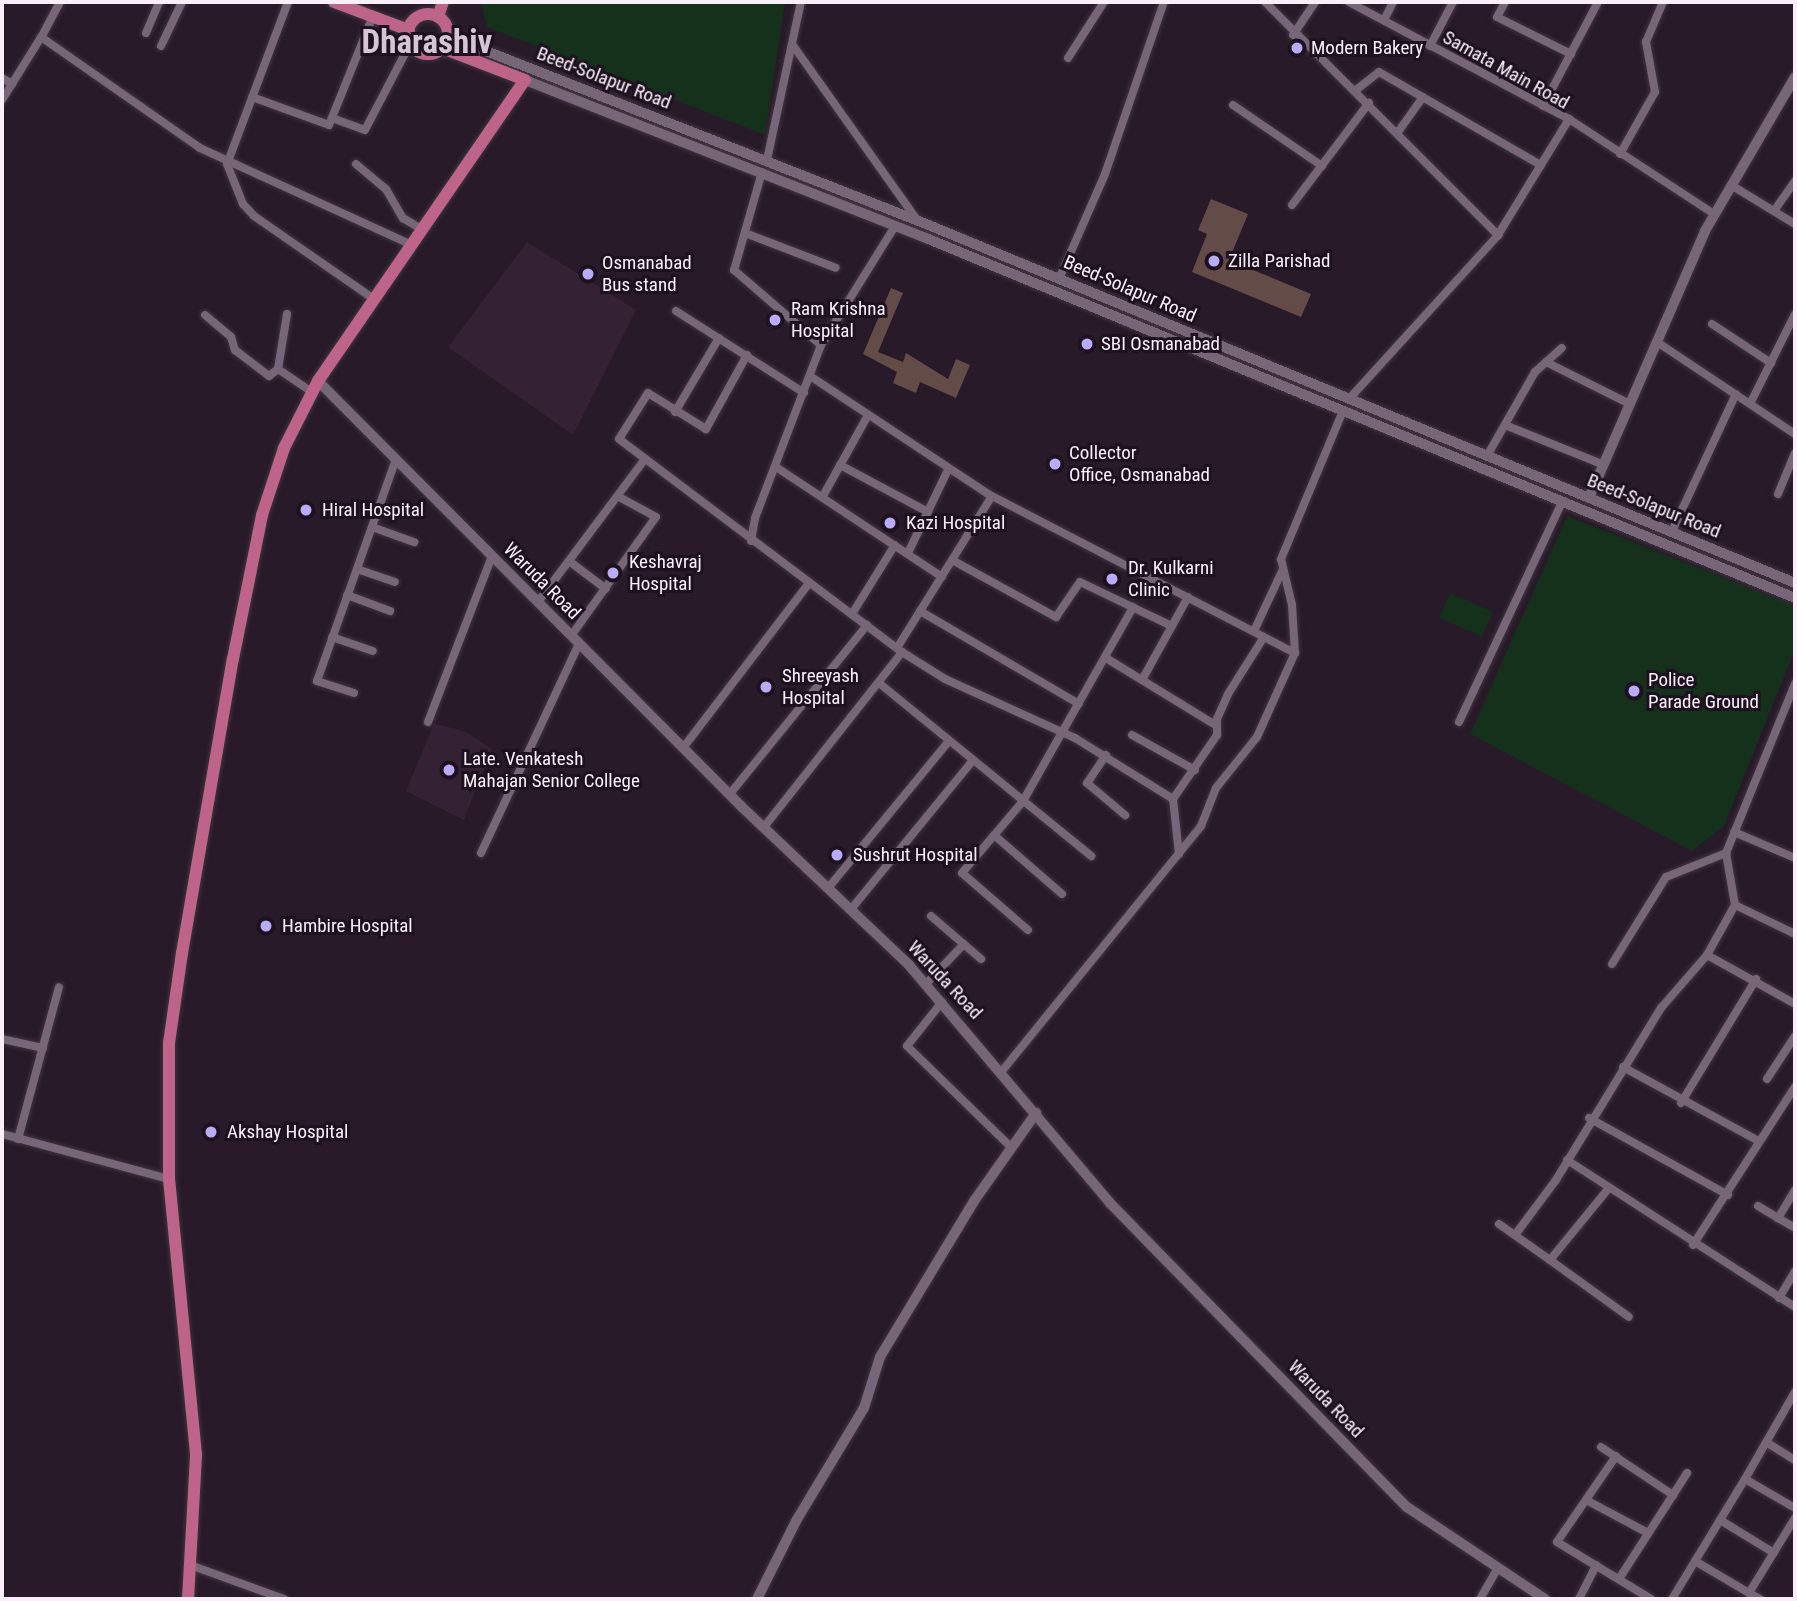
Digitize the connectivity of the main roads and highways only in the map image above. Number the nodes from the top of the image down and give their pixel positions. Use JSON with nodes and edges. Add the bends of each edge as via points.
{"nodes":[{"id":1,"x":334,"y":2,"type":"edge"},
{"id":2,"x":443,"y":2,"type":"edge"},
{"id":3,"x":366,"y":10,"type":"edge"},
{"id":4,"x":433,"y":11,"type":"edge"},
{"id":5,"x":410,"y":37,"type":"junction"},
{"id":6,"x":445,"y":42,"type":"junction"},
{"id":7,"x":525,"y":80,"type":"junction"},
{"id":8,"x":1795,"y":583,"type":"edge"},
{"id":9,"x":1795,"y":598,"type":"edge"},
{"id":10,"x":188,"y":1599,"type":"edge"}],
"edges":[{"from":1,"to":3,"type":"main road"},
{"from":2,"to":4,"type":"main road"},
{"from":3,"to":5,"type":"main road"},
{"from":4,"to":5,"type":"main road","via":[[416,19]]},
{"from":4,"to":6,"type":"main road"},
{"from":5,"to":6,"type":"main road","via":[[426,54]]},
{"from":6,"to":7,"type":"main road"},
{"from":6,"to":8,"type":"main road","name":"Beed-Solapur Road","via":[[767,160]]},
{"from":7,"to":9,"type":"main road","name":"Beed-Solapur Road","via":[[895,226]]},
{"from":7,"to":10,"type":"main road","via":[[315,386],[284,449],[262,515],[233,659],[169,1043],[169,1178],[196,1454]]}]}
